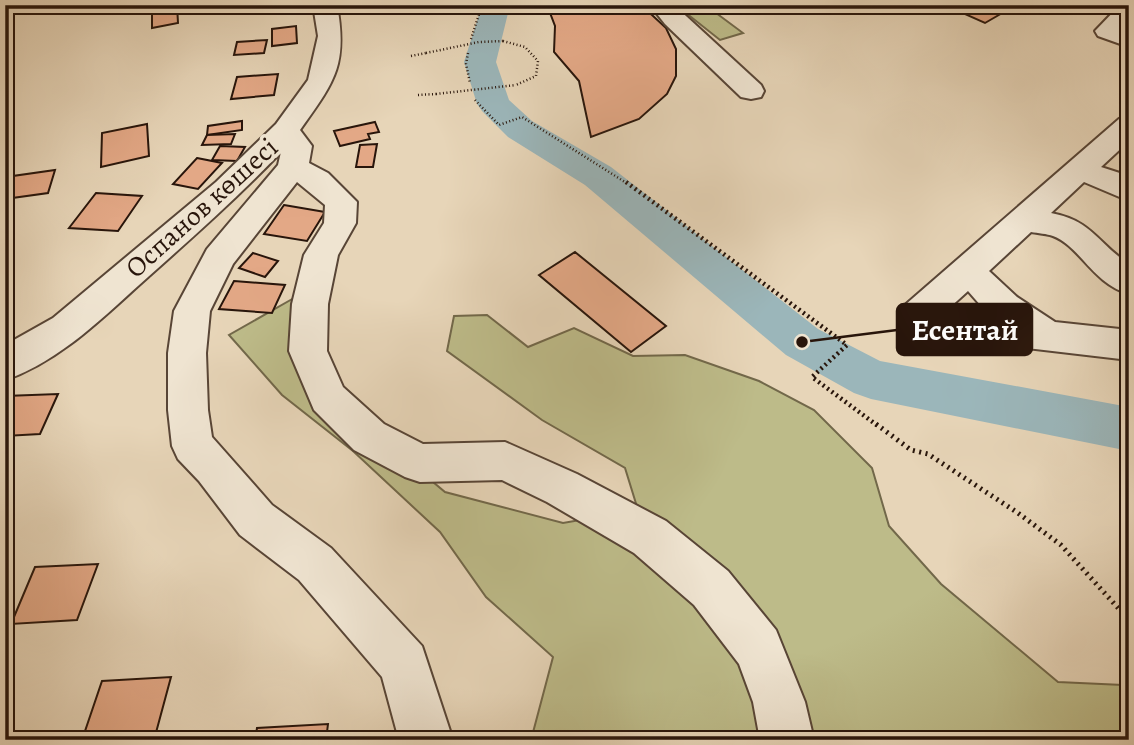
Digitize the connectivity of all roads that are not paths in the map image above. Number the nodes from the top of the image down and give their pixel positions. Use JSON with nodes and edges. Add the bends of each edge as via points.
{"nodes":[{"id":1,"x":325,"y":5,"type":"edge"},
{"id":2,"x":662,"y":5,"type":"edge"},
{"id":3,"x":1129,"y":10,"type":"edge"},
{"id":4,"x":1129,"y":40,"type":"edge"},
{"id":5,"x":751,"y":92,"type":"dead end"},
{"id":6,"x":1129,"y":125,"type":"edge"},
{"id":7,"x":290,"y":149,"type":"junction"},
{"id":8,"x":1079,"y":170,"type":"junction"},
{"id":9,"x":1129,"y":191,"type":"edge"},
{"id":10,"x":1024,"y":219,"type":"junction"},
{"id":11,"x":965,"y":272,"type":"junction"},
{"id":12,"x":1129,"y":281,"type":"edge"},
{"id":13,"x":1049,"y":335,"type":"junction"},
{"id":14,"x":1129,"y":345,"type":"edge"},
{"id":15,"x":5,"y":364,"type":"edge"},
{"id":16,"x":426,"y":740,"type":"edge"},
{"id":17,"x":787,"y":740,"type":"edge"}],
"edges":[{"from":1,"to":7,"type":"street","name":"Оспанов көшесі","via":[[330,36],[321,81]]},
{"from":2,"to":5,"type":"street"},
{"from":3,"to":4,"type":"street","via":[[1107,32]]},
{"from":6,"to":8,"type":"street"},
{"from":7,"to":15,"type":"street","name":"Оспанов көшесі","via":[[227,189],[66,328]]},
{"from":7,"to":16,"type":"street","via":[[259,206],[219,258],[192,311],[187,353],[193,446],[256,520],[315,564],[404,664]]},
{"from":7,"to":17,"type":"street","via":[[341,202],[340,223],[321,255],[310,304],[308,351],[328,398],[369,437],[420,463],[505,461],[650,537],[711,588],[758,648],[779,702]]},
{"from":8,"to":9,"type":"street"},
{"from":8,"to":10,"type":"street"},
{"from":10,"to":11,"type":"street"},
{"from":10,"to":12,"type":"street","via":[[1064,228]]},
{"from":11,"to":13,"type":"street","via":[[1004,307]]},
{"from":11,"to":13,"type":"street","via":[[918,318]]},
{"from":13,"to":14,"type":"street"}]}
